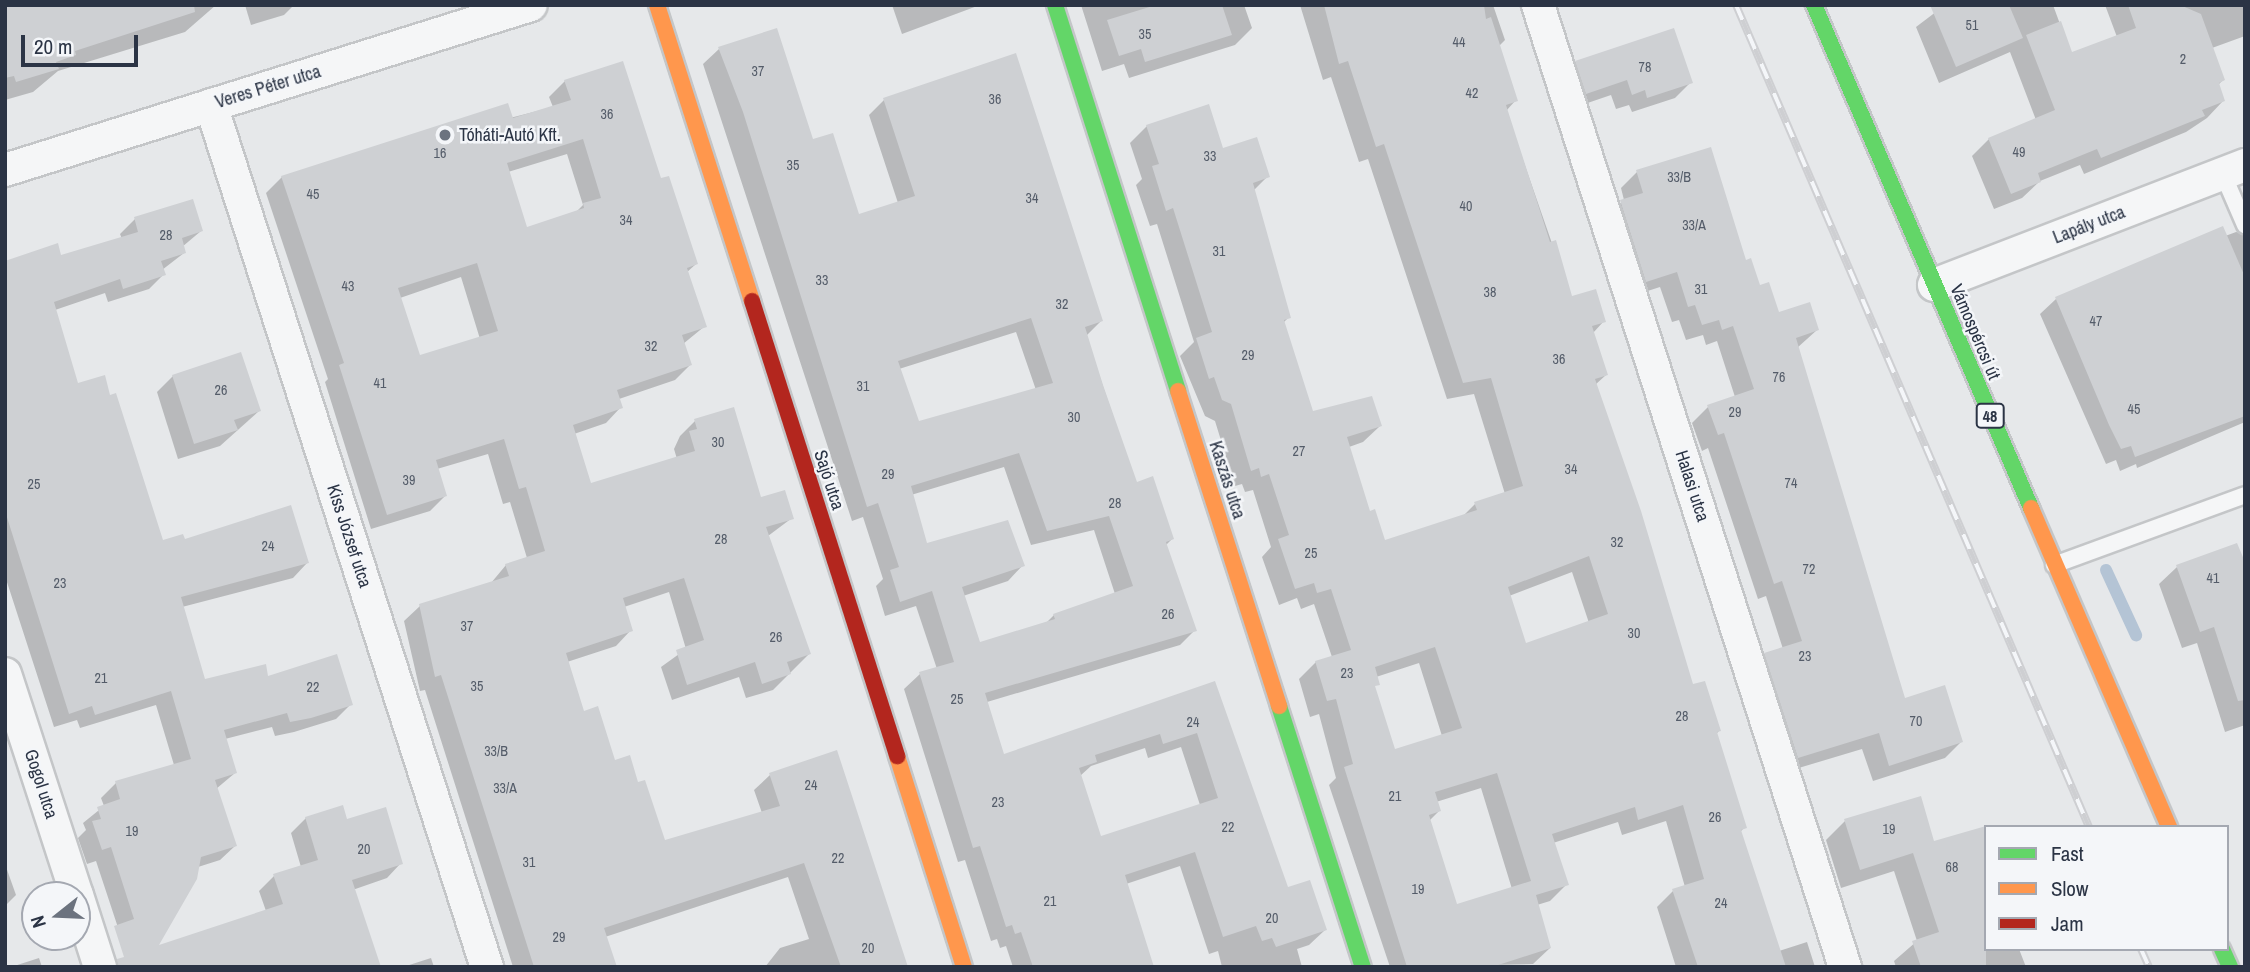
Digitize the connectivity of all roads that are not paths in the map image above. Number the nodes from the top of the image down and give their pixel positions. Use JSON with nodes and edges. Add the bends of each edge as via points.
{"nodes":[{"id":1,"x":531,"y":5,"type":"edge"},
{"id":2,"x":657,"y":5,"type":"edge"},
{"id":3,"x":1055,"y":5,"type":"edge"},
{"id":4,"x":1538,"y":5,"type":"edge"},
{"id":5,"x":1814,"y":5,"type":"edge"},
{"id":6,"x":211,"y":105,"type":"junction"},
{"id":7,"x":2234,"y":169,"type":"edge"},
{"id":8,"x":5,"y":170,"type":"edge"},
{"id":9,"x":2245,"y":225,"type":"edge"},
{"id":10,"x":1934,"y":285,"type":"junction"},
{"id":11,"x":2245,"y":495,"type":"edge"},
{"id":12,"x":2054,"y":565,"type":"junction"},
{"id":13,"x":5,"y":674,"type":"edge"},
{"id":14,"x":2168,"y":825,"type":"edge"},
{"id":15,"x":72,"y":881,"type":"edge"},
{"id":16,"x":91,"y":939,"type":"edge"},
{"id":17,"x":2223,"y":951,"type":"edge"},
{"id":18,"x":100,"y":967,"type":"edge"},
{"id":19,"x":487,"y":967,"type":"edge"},
{"id":20,"x":964,"y":967,"type":"edge"},
{"id":21,"x":1363,"y":967,"type":"edge"},
{"id":22,"x":1845,"y":967,"type":"edge"},
{"id":23,"x":2230,"y":967,"type":"edge"}],
"edges":[{"from":1,"to":6,"type":"street","name":"Veres Péter utca"},
{"from":2,"to":20,"type":"street","name":"Sajó utca"},
{"from":3,"to":21,"type":"street","name":"Kaszás utca"},
{"from":4,"to":22,"type":"street","name":"Halasi utca"},
{"from":5,"to":10,"type":"street","name":"Vámospércsi út","number":"48"},
{"from":6,"to":8,"type":"street","name":"Veres Péter utca"},
{"from":6,"to":19,"type":"street","name":"Kiss József utca"},
{"from":7,"to":9,"type":"lane"},
{"from":7,"to":10,"type":"street","name":"Lapály utca"},
{"from":10,"to":12,"type":"street","name":"Vámospércsi út","number":"48"},
{"from":11,"to":12,"type":"lane"},
{"from":12,"to":14,"type":"street","name":"Vámospércsi út","number":"48"},
{"from":13,"to":15,"type":"street","name":"Gogol utca"},
{"from":16,"to":18,"type":"street","name":"Gogol utca"},
{"from":17,"to":23,"type":"street"}]}
